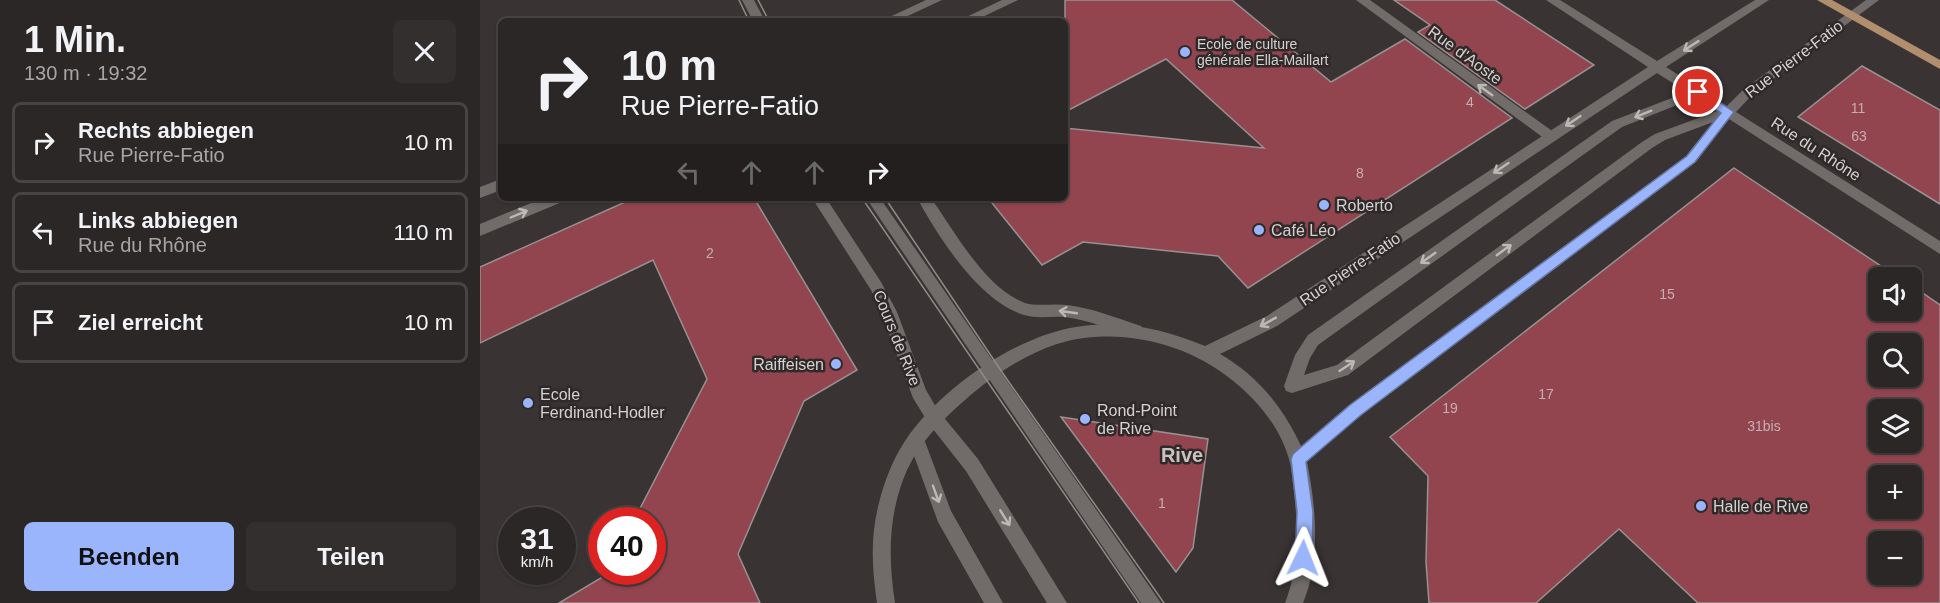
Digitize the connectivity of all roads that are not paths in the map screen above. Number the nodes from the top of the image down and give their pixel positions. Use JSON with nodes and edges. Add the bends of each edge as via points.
{"nodes":[{"id":1,"x":748,"y":0,"type":"edge"},
{"id":2,"x":936,"y":0,"type":"edge"},
{"id":3,"x":1012,"y":0,"type":"edge"},
{"id":4,"x":1362,"y":0,"type":"edge"},
{"id":5,"x":1552,"y":0,"type":"edge"},
{"id":6,"x":1762,"y":0,"type":"edge"},
{"id":7,"x":1823,"y":0,"type":"edge"},
{"id":8,"x":1873,"y":0,"type":"edge"},
{"id":9,"x":1851,"y":16,"type":"junction"},
{"id":10,"x":757,"y":18,"type":"edge"},
{"id":11,"x":893,"y":18,"type":"edge"},
{"id":12,"x":971,"y":18,"type":"edge"},
{"id":13,"x":1940,"y":65,"type":"edge"},
{"id":14,"x":1658,"y":67,"type":"junction"},
{"id":15,"x":1698,"y":92,"type":"junction"},
{"id":16,"x":1728,"y":112,"type":"junction"},
{"id":17,"x":1550,"y":136,"type":"junction"},
{"id":18,"x":498,"y":185,"type":"edge"},
{"id":19,"x":480,"y":193,"type":"edge"},
{"id":20,"x":550,"y":201,"type":"edge"},
{"id":21,"x":821,"y":201,"type":"edge"},
{"id":22,"x":875,"y":201,"type":"edge"},
{"id":23,"x":926,"y":201,"type":"edge"},
{"id":24,"x":480,"y":230,"type":"edge"},
{"id":25,"x":1940,"y":248,"type":"edge"},
{"id":26,"x":1144,"y":333,"type":"junction"},
{"id":27,"x":1205,"y":354,"type":"junction"},
{"id":28,"x":990,"y":370,"type":"junction"},
{"id":29,"x":935,"y":419,"type":"junction"},
{"id":30,"x":916,"y":439,"type":"junction"},
{"id":31,"x":1298,"y":459,"type":"junction"},
{"id":32,"x":1296,"y":602,"type":"edge"},
{"id":33,"x":886,"y":603,"type":"edge"},
{"id":34,"x":994,"y":603,"type":"edge"},
{"id":35,"x":1058,"y":603,"type":"edge"},
{"id":36,"x":1152,"y":603,"type":"edge"}],
"edges":[{"from":1,"to":10,"type":"street"},
{"from":2,"to":11,"type":"street"},
{"from":3,"to":12,"type":"street"},
{"from":17,"to":4,"type":"street","name":"Rue d'Aoste","one_way":true},
{"from":5,"to":14,"type":"street","name":"Rue du Rhône"},
{"from":6,"to":14,"type":"street","name":"Rue Pierre-Fatio","one_way":true},
{"from":7,"to":9,"type":"main road"},
{"from":8,"to":9,"type":"street","name":"Rue Pierre-Fatio"},
{"from":9,"to":13,"type":"main road"},
{"from":9,"to":16,"type":"street","name":"Rue Pierre-Fatio","via":[[1748,92]]},
{"from":14,"to":15,"type":"street","name":"Rue du Rhône"},
{"from":14,"to":17,"type":"street","name":"Rue Pierre-Fatio","one_way":true},
{"from":15,"to":16,"type":"street","name":"Rue du Rhône"},
{"from":15,"to":16,"type":"street","one_way":true,"via":[[1617,124],[1313,340],[1292,386],[1342,370],[1647,145]]},
{"from":16,"to":25,"type":"street","name":"Rue du Rhône"},
{"from":16,"to":31,"type":"street","name":"Rue Pierre-Fatio","via":[[1691,159],[1355,410]]},
{"from":17,"to":27,"type":"street","name":"Rue Pierre-Fatio","one_way":true,"via":[[1272,321]]},
{"from":18,"to":19,"type":"street"},
{"from":24,"to":20,"type":"street","one_way":true},
{"from":21,"to":29,"type":"street","name":"Cours de Rive","via":[[876,286],[919,393]]},
{"from":22,"to":28,"type":"street"},
{"from":26,"to":23,"type":"street","one_way":true,"via":[[1090,316],[1022,308],[1012,303],[980,276]]},
{"from":26,"to":27,"type":"street"},
{"from":26,"to":28,"type":"street","via":[[1075,333],[1027,350]]},
{"from":27,"to":31,"type":"street","via":[[1240,375],[1267,402]]},
{"from":28,"to":29,"type":"street"},
{"from":28,"to":36,"type":"street"},
{"from":29,"to":30,"type":"street"},
{"from":29,"to":35,"type":"street","name":"Cours de Rive","one_way":true,"via":[[972,465]]},
{"from":30,"to":33,"type":"street","via":[[892,490],[883,525],[880,563]]},
{"from":30,"to":34,"type":"street","one_way":true,"via":[[944,516]]},
{"from":31,"to":32,"type":"street","via":[[1305,512]]}]}
